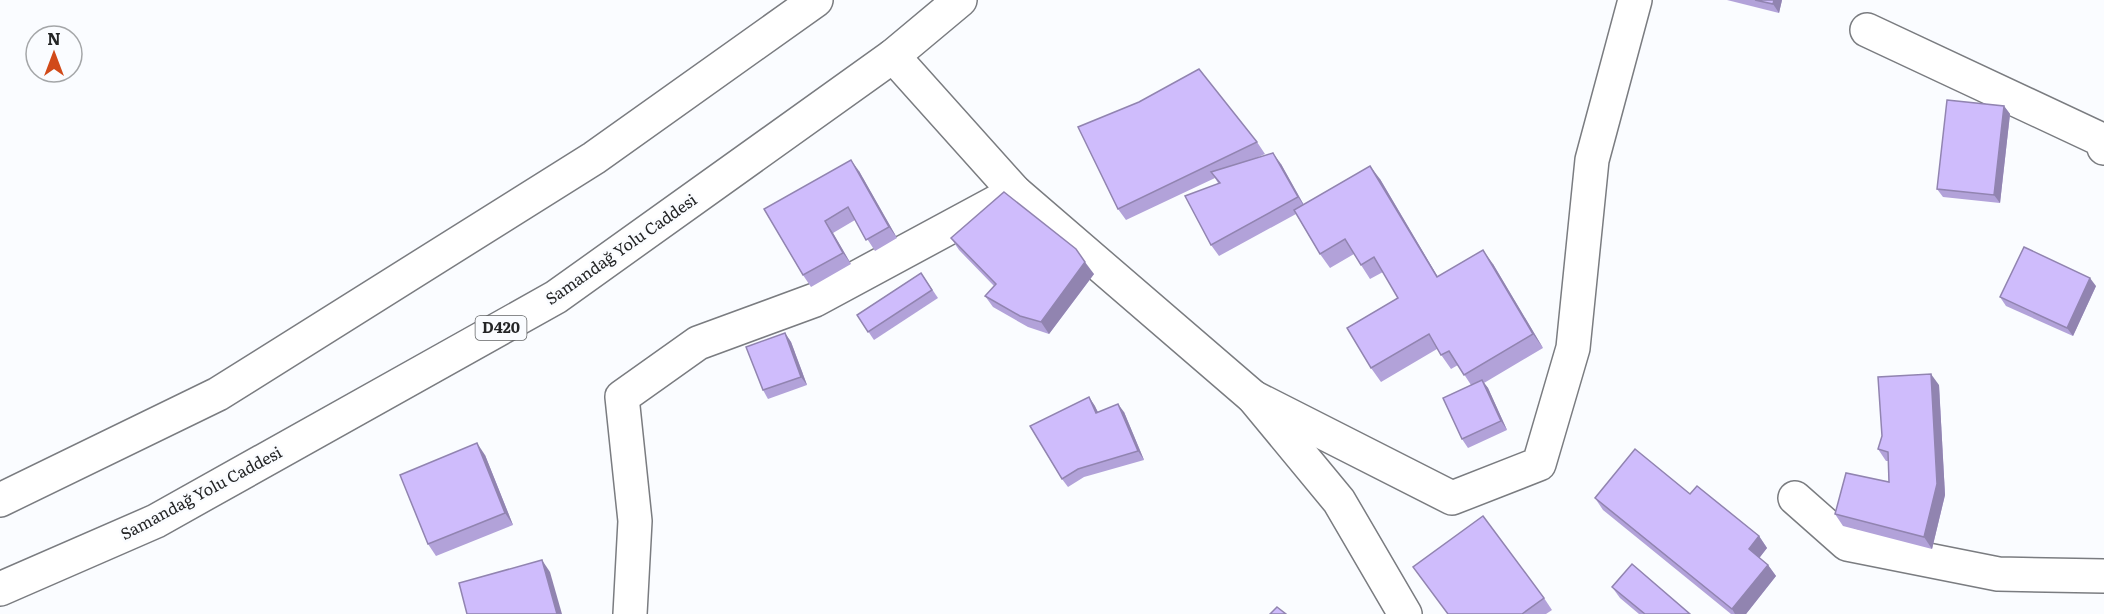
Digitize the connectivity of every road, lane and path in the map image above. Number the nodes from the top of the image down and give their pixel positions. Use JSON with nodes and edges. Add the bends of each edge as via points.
{"nodes":[{"id":1,"x":960,"y":0,"type":"edge"},
{"id":2,"x":1635,"y":0,"type":"edge"},
{"id":3,"x":802,"y":3,"type":"edge"},
{"id":4,"x":1867,"y":30,"type":"dead end"},
{"id":5,"x":893,"y":57,"type":"junction"},
{"id":6,"x":2104,"y":148,"type":"edge"},
{"id":7,"x":1015,"y":192,"type":"junction"},
{"id":8,"x":1253,"y":397,"type":"junction"},
{"id":9,"x":1795,"y":498,"type":"dead end"},
{"id":10,"x":0,"y":500,"type":"edge"},
{"id":11,"x":2104,"y":576,"type":"edge"},
{"id":12,"x":0,"y":589,"type":"edge"},
{"id":13,"x":630,"y":614,"type":"edge"},
{"id":14,"x":1405,"y":614,"type":"edge"}],
"edges":[{"from":1,"to":5,"type":"main road","name":"Samandağ Yolu Caddesi","number":"D420"},
{"from":2,"to":8,"type":"main road","via":[[1592,160],[1573,348],[1539,464],[1452,498]]},
{"from":3,"to":10,"type":"main road","via":[[594,158],[218,394]]},
{"from":4,"to":6,"type":"main road","via":[[2102,140]]},
{"from":5,"to":7,"type":"main road"},
{"from":5,"to":12,"type":"main road","name":"Samandağ Yolu Caddesi","number":"D420","via":[[556,297],[156,521]]},
{"from":7,"to":8,"type":"main road"},
{"from":7,"to":13,"type":"main road","via":[[815,300],[698,344],[622,397],[635,521]]},
{"from":8,"to":14,"type":"main road","via":[[1339,501]]},
{"from":9,"to":11,"type":"main road","via":[[1847,544],[1998,574]]}]}
